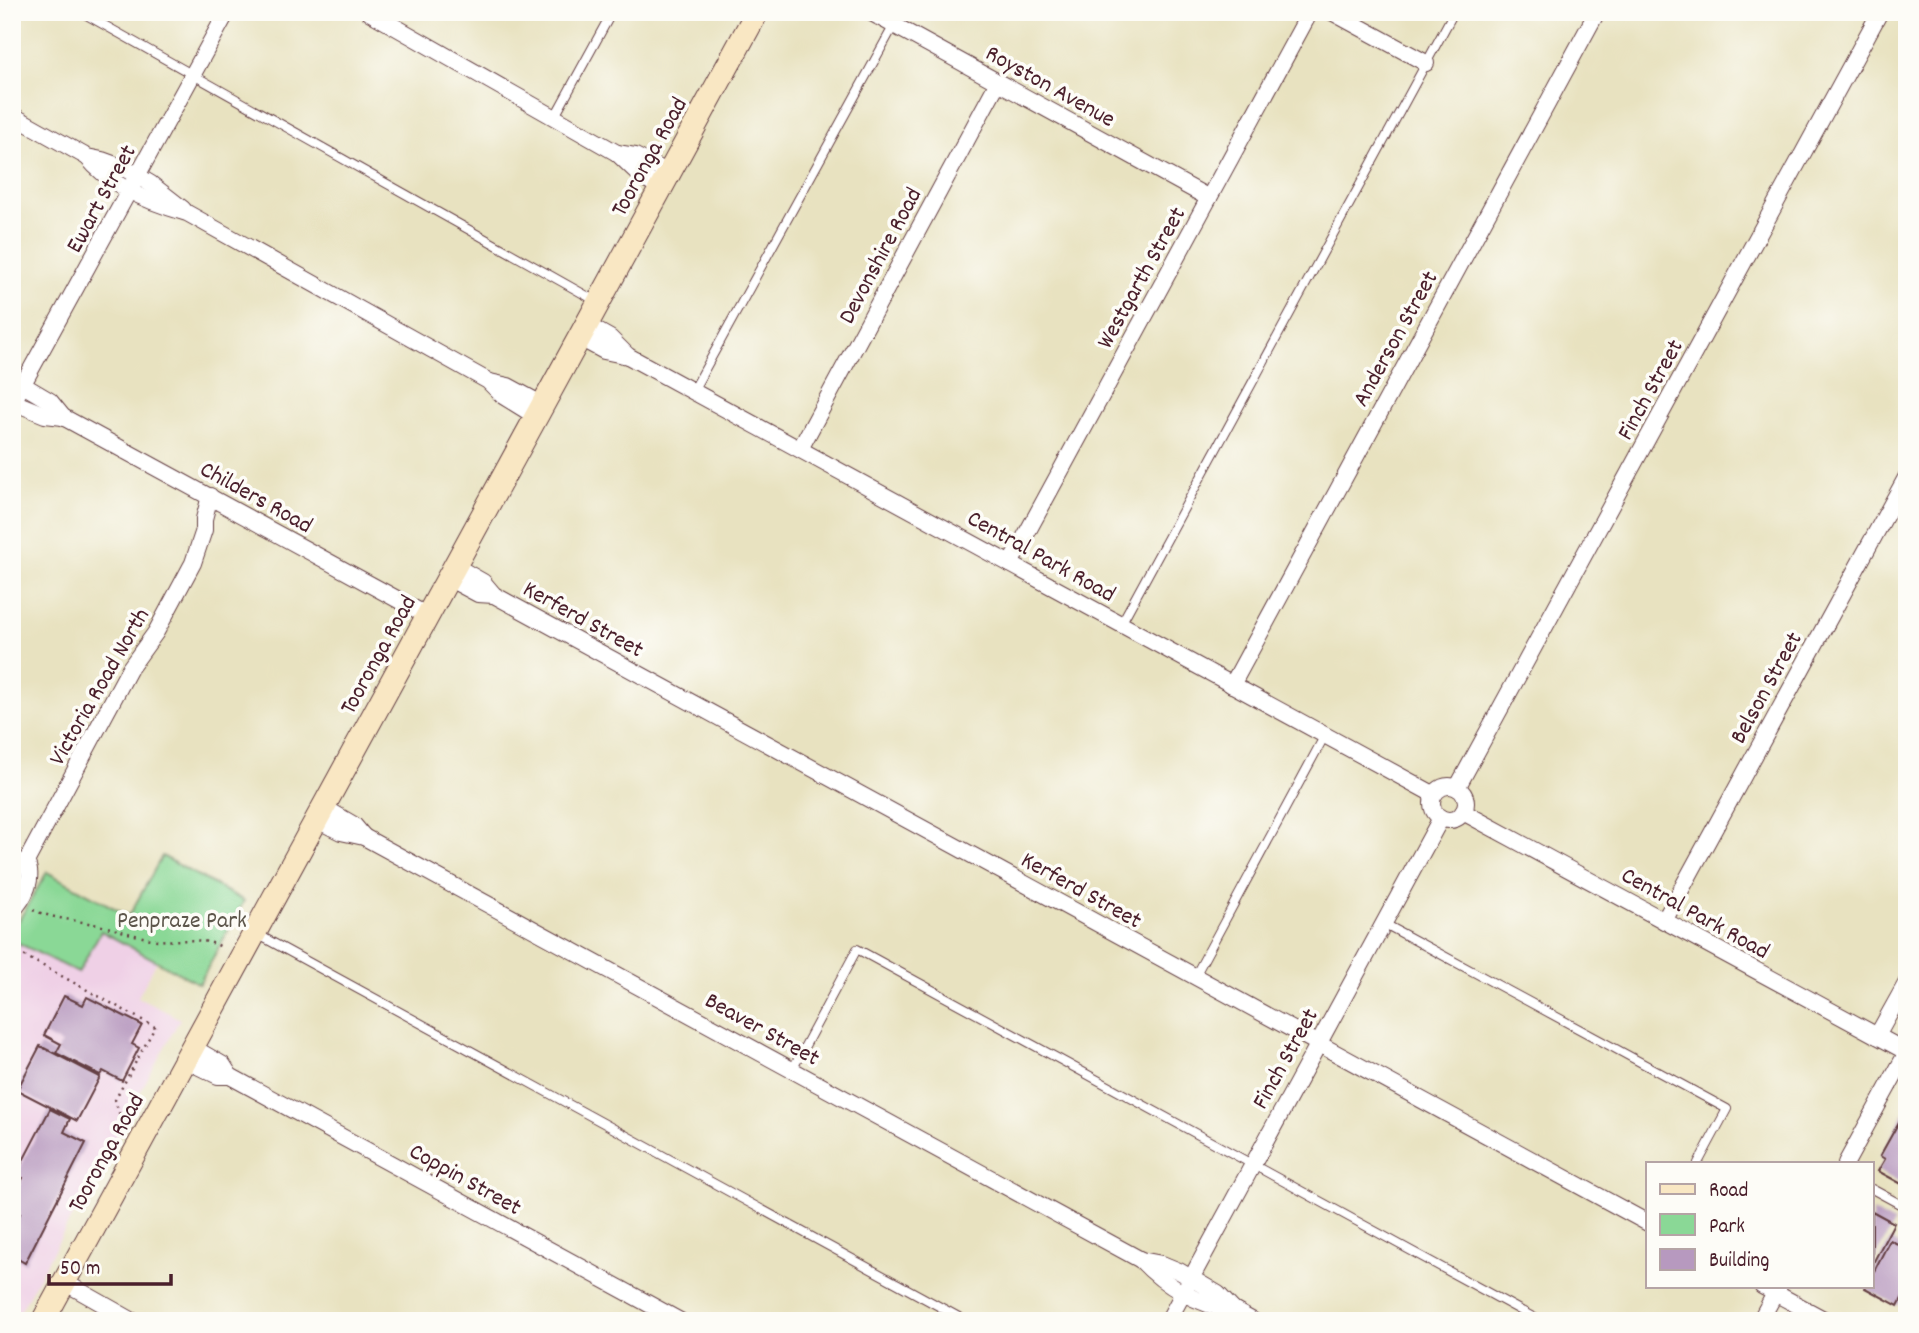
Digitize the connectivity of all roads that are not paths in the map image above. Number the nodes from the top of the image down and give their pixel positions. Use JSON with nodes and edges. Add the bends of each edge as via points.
{"nodes":[{"id":1,"x":81,"y":12,"type":"edge"},
{"id":2,"x":226,"y":12,"type":"edge"},
{"id":3,"x":355,"y":12,"type":"edge"},
{"id":4,"x":612,"y":12,"type":"edge"},
{"id":5,"x":757,"y":12,"type":"edge"},
{"id":6,"x":870,"y":12,"type":"edge"},
{"id":7,"x":1310,"y":12,"type":"edge"},
{"id":8,"x":1332,"y":12,"type":"edge"},
{"id":9,"x":1454,"y":12,"type":"edge"},
{"id":10,"x":1597,"y":12,"type":"edge"},
{"id":11,"x":1880,"y":12,"type":"edge"},
{"id":12,"x":371,"y":14,"type":"edge"},
{"id":13,"x":894,"y":25,"type":"junction"},
{"id":14,"x":1426,"y":63,"type":"junction"},
{"id":15,"x":192,"y":75,"type":"junction"},
{"id":16,"x":998,"y":82,"type":"junction"},
{"id":17,"x":12,"y":115,"type":"edge"},
{"id":18,"x":554,"y":118,"type":"junction"},
{"id":19,"x":665,"y":181,"type":"junction"},
{"id":20,"x":134,"y":183,"type":"junction"},
{"id":21,"x":1209,"y":198,"type":"junction"},
{"id":22,"x":599,"y":302,"type":"junction"},
{"id":23,"x":583,"y":331,"type":"junction"},
{"id":24,"x":23,"y":384,"type":"junction"},
{"id":25,"x":693,"y":391,"type":"junction"},
{"id":26,"x":13,"y":403,"type":"edge"},
{"id":27,"x":540,"y":411,"type":"junction"},
{"id":28,"x":63,"y":417,"type":"junction"},
{"id":29,"x":800,"y":449,"type":"junction"},
{"id":30,"x":1907,"y":476,"type":"edge"},
{"id":31,"x":211,"y":496,"type":"junction"},
{"id":32,"x":229,"y":506,"type":"junction"},
{"id":33,"x":204,"y":530,"type":"junction"},
{"id":34,"x":1010,"y":564,"type":"junction"},
{"id":35,"x":452,"y":572,"type":"junction"},
{"id":36,"x":428,"y":616,"type":"junction"},
{"id":37,"x":1121,"y":624,"type":"junction"},
{"id":38,"x":1232,"y":685,"type":"junction"},
{"id":39,"x":1325,"y":735,"type":"junction"},
{"id":40,"x":1457,"y":788,"type":"junction"},
{"id":41,"x":1433,"y":794,"type":"junction"},
{"id":42,"x":1463,"y":811,"type":"junction"},
{"id":43,"x":320,"y":813,"type":"junction"},
{"id":44,"x":1441,"y":818,"type":"junction"},
{"id":45,"x":19,"y":865,"type":"edge"},
{"id":46,"x":12,"y":911,"type":"edge"},
{"id":47,"x":1664,"y":921,"type":"junction"},
{"id":48,"x":1384,"y":923,"type":"junction"},
{"id":49,"x":254,"y":933,"type":"junction"},
{"id":50,"x":1195,"y":977,"type":"junction"},
{"id":51,"x":1907,"y":982,"type":"edge"},
{"id":52,"x":1877,"y":1037,"type":"junction"},
{"id":53,"x":1318,"y":1044,"type":"junction"},
{"id":54,"x":1907,"y":1052,"type":"edge"},
{"id":55,"x":188,"y":1054,"type":"junction"},
{"id":56,"x":792,"y":1070,"type":"junction"},
{"id":57,"x":1699,"y":1162,"type":"edge"},
{"id":58,"x":1847,"y":1162,"type":"edge"},
{"id":59,"x":1253,"y":1164,"type":"junction"},
{"id":60,"x":1874,"y":1190,"type":"edge"},
{"id":61,"x":1907,"y":1208,"type":"edge"},
{"id":62,"x":1646,"y":1222,"type":"edge"},
{"id":63,"x":64,"y":1283,"type":"junction"},
{"id":64,"x":1187,"y":1285,"type":"junction"},
{"id":65,"x":1773,"y":1288,"type":"edge"},
{"id":66,"x":43,"y":1321,"type":"edge"},
{"id":67,"x":133,"y":1321,"type":"edge"},
{"id":68,"x":680,"y":1321,"type":"edge"},
{"id":69,"x":966,"y":1321,"type":"edge"},
{"id":70,"x":1168,"y":1321,"type":"edge"},
{"id":71,"x":1253,"y":1321,"type":"edge"},
{"id":72,"x":1540,"y":1321,"type":"edge"},
{"id":73,"x":1760,"y":1321,"type":"edge"},
{"id":74,"x":1827,"y":1321,"type":"edge"}],
"edges":[{"from":1,"to":15,"type":"lane"},
{"from":2,"to":15,"type":"street","name":"Ewart Street"},
{"from":3,"to":12,"type":"street"},
{"from":4,"to":18,"type":"lane"},
{"from":5,"to":19,"type":"main road","name":"Tooronga Road"},
{"from":6,"to":13,"type":"street","name":"Royston Avenue"},
{"from":7,"to":21,"type":"street","name":"Westgarth Street"},
{"from":8,"to":14,"type":"street"},
{"from":9,"to":14,"type":"lane"},
{"from":10,"to":38,"type":"street","name":"Anderson Street"},
{"from":11,"to":40,"type":"street","name":"Finch Street"},
{"from":12,"to":18,"type":"street"},
{"from":13,"to":16,"type":"street","name":"Royston Avenue"},
{"from":13,"to":25,"type":"lane"},
{"from":14,"to":37,"type":"lane"},
{"from":15,"to":20,"type":"street","name":"Ewart Street"},
{"from":15,"to":22,"type":"lane"},
{"from":16,"to":21,"type":"street","name":"Royston Avenue"},
{"from":16,"to":29,"type":"street","name":"Devonshire Road"},
{"from":17,"to":20,"type":"street","via":[[87,157],[96,168]]},
{"from":18,"to":19,"type":"street","via":[[617,153],[641,176]]},
{"from":19,"to":22,"type":"main road","name":"Tooronga Road"},
{"from":20,"to":24,"type":"street","name":"Ewart Street"},
{"from":20,"to":27,"type":"street","via":[[168,208],[187,213],[488,381],[503,396]]},
{"from":21,"to":34,"type":"street","name":"Westgarth Street"},
{"from":22,"to":23,"type":"main road","name":"Tooronga Road"},
{"from":23,"to":25,"type":"street","name":"Central Park Road","via":[[604,351],[628,356]]},
{"from":23,"to":27,"type":"main road","name":"Tooronga Road"},
{"from":24,"to":26,"type":"street","name":"Ewart Street"},
{"from":24,"to":28,"type":"street","name":"Childers Road","via":[[50,401]]},
{"from":25,"to":29,"type":"street","name":"Central Park Road"},
{"from":26,"to":28,"type":"street","name":"Childers Road"},
{"from":27,"to":35,"type":"main road","name":"Tooronga Road"},
{"from":28,"to":31,"type":"street","name":"Childers Road"},
{"from":29,"to":34,"type":"street","name":"Central Park Road"},
{"from":30,"to":47,"type":"street","name":"Belson Street"},
{"from":31,"to":32,"type":"street","name":"Childers Road"},
{"from":31,"to":33,"type":"street","name":"Victoria Road North"},
{"from":32,"to":33,"type":"street","name":"Victoria Road North"},
{"from":32,"to":36,"type":"street","name":"Childers Road"},
{"from":33,"to":45,"type":"street","name":"Victoria Road North","via":[[187,575],[156,632],[130,668]]},
{"from":34,"to":37,"type":"street","name":"Central Park Road"},
{"from":35,"to":36,"type":"main road","name":"Tooronga Road"},
{"from":35,"to":50,"type":"street","name":"Kerferd Street","via":[[478,594],[494,595]]},
{"from":36,"to":43,"type":"main road","name":"Tooronga Road"},
{"from":37,"to":38,"type":"street","name":"Central Park Road"},
{"from":38,"to":39,"type":"street","name":"Central Park Road"},
{"from":39,"to":41,"type":"street","name":"Central Park Road"},
{"from":39,"to":50,"type":"lane"},
{"from":40,"to":41,"type":"street","via":[[1444,786]]},
{"from":40,"to":42,"type":"street","via":[[1465,798]]},
{"from":41,"to":44,"type":"street","via":[[1432,808]]},
{"from":42,"to":44,"type":"street","via":[[1453,819]]},
{"from":42,"to":47,"type":"street","name":"Central Park Road"},
{"from":43,"to":49,"type":"main road","name":"Tooronga Road"},
{"from":43,"to":56,"type":"street","name":"Beaver Street","via":[[341,832],[363,837]]},
{"from":44,"to":48,"type":"street","name":"Finch Street"},
{"from":45,"to":46,"type":"street","name":"Victoria Road North","via":[[31,870]]},
{"from":47,"to":52,"type":"street","name":"Central Park Road"},
{"from":48,"to":53,"type":"street","name":"Finch Street"},
{"from":48,"to":57,"type":"lane","via":[[1727,1110]]},
{"from":49,"to":55,"type":"main road","name":"Tooronga Road"},
{"from":49,"to":69,"type":"lane"},
{"from":50,"to":53,"type":"street","name":"Kerferd Street"},
{"from":51,"to":52,"type":"street"},
{"from":52,"to":54,"type":"street","name":"Central Park Road"},
{"from":53,"to":59,"type":"street","name":"Finch Street"},
{"from":53,"to":62,"type":"street","name":"Kerferd Street"},
{"from":54,"to":58,"type":"street"},
{"from":55,"to":63,"type":"main road","name":"Tooronga Road"},
{"from":55,"to":68,"type":"street","name":"Coppin Street","via":[[218,1076],[230,1076]]},
{"from":56,"to":59,"type":"lane","via":[[857,949]]},
{"from":56,"to":64,"type":"street","name":"Beaver Street","via":[[1141,1260],[1162,1264]]},
{"from":59,"to":64,"type":"street","name":"Finch Street"},
{"from":59,"to":72,"type":"lane"},
{"from":60,"to":61,"type":"lane"},
{"from":63,"to":66,"type":"main road","name":"Tooronga Road"},
{"from":63,"to":67,"type":"street"},
{"from":64,"to":70,"type":"street","name":"Finch Street"},
{"from":64,"to":71,"type":"street","name":"Beaver Street","via":[[1219,1294],[1233,1310]]},
{"from":65,"to":73,"type":"street"},
{"from":65,"to":74,"type":"street"}]}
